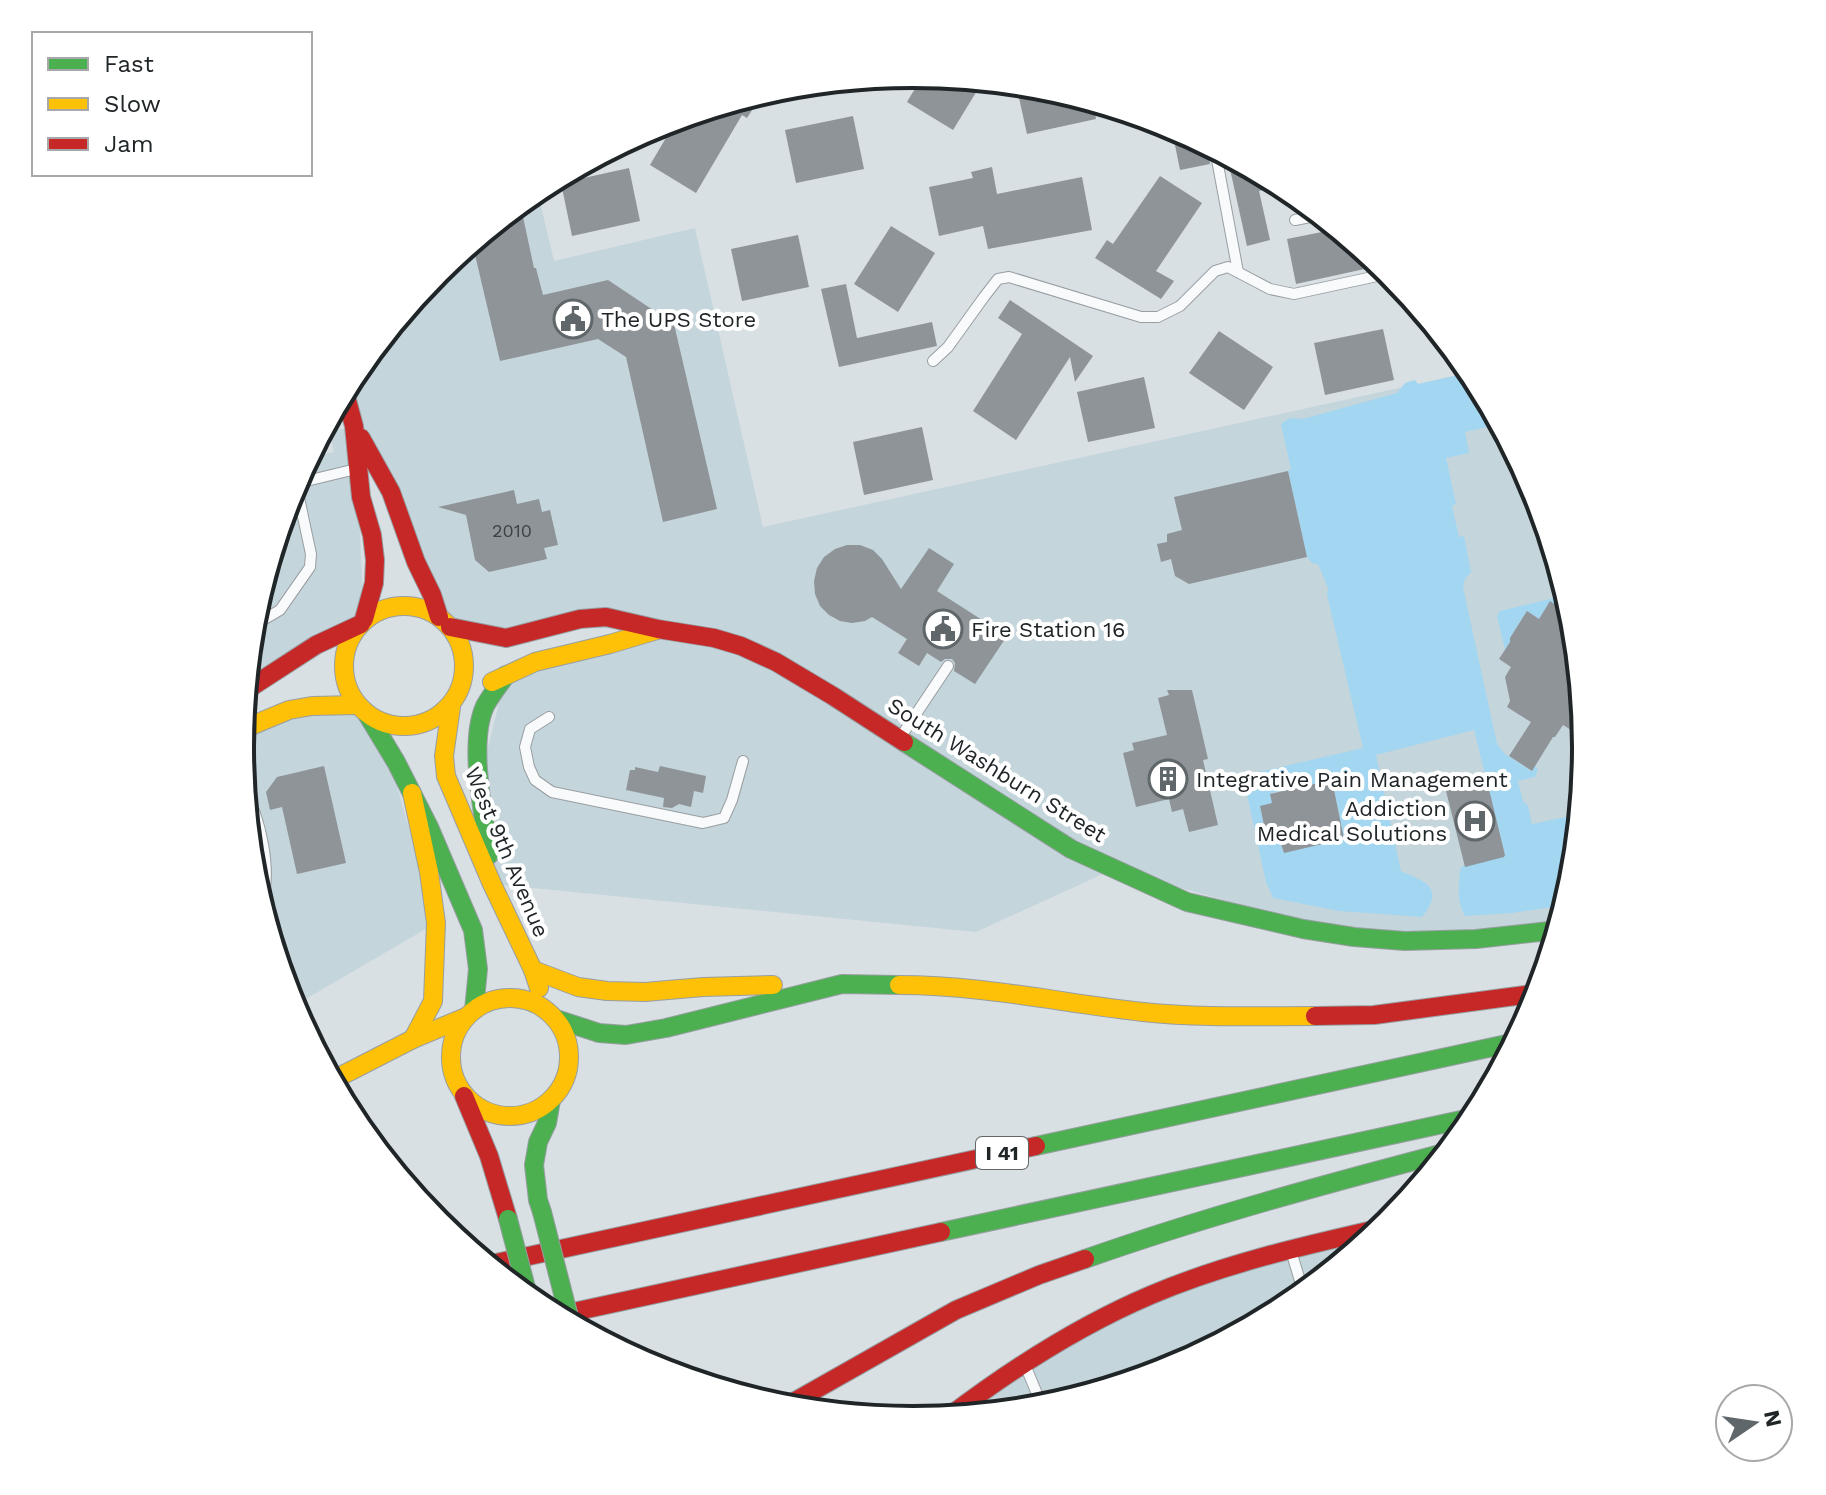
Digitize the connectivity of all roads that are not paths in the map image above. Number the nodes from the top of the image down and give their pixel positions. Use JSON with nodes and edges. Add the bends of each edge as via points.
{"nodes":[{"id":1,"x":1218,"y":163,"type":"edge"},
{"id":2,"x":1305,"y":218,"type":"edge"},
{"id":3,"x":1295,"y":220,"type":"dead end"},
{"id":4,"x":1238,"y":272,"type":"junction"},
{"id":5,"x":1374,"y":277,"type":"edge"},
{"id":6,"x":933,"y":361,"type":"dead end"},
{"id":7,"x":349,"y":407,"type":"edge"},
{"id":8,"x":354,"y":426,"type":"junction"},
{"id":9,"x":358,"y":469,"type":"junction"},
{"id":10,"x":311,"y":480,"type":"edge"},
{"id":11,"x":300,"y":505,"type":"edge"},
{"id":12,"x":266,"y":618,"type":"edge"},
{"id":13,"x":363,"y":621,"type":"junction"},
{"id":14,"x":444,"y":622,"type":"junction"},
{"id":15,"x":658,"y":629,"type":"junction"},
{"id":16,"x":948,"y":666,"type":"dead end"},
{"id":17,"x":506,"y":675,"type":"junction"},
{"id":18,"x":257,"y":683,"type":"edge"},
{"id":19,"x":453,"y":703,"type":"junction"},
{"id":20,"x":362,"y":709,"type":"junction"},
{"id":21,"x":549,"y":717,"type":"dead end"},
{"id":22,"x":255,"y":724,"type":"edge"},
{"id":23,"x":899,"y":738,"type":"junction"},
{"id":24,"x":743,"y":761,"type":"dead end"},
{"id":25,"x":412,"y":793,"type":"junction"},
{"id":26,"x":260,"y":838,"type":"edge"},
{"id":27,"x":266,"y":876,"type":"edge"},
{"id":28,"x":492,"y":884,"type":"junction"},
{"id":29,"x":1546,"y":931,"type":"edge"},
{"id":30,"x":533,"y":970,"type":"junction"},
{"id":31,"x":842,"y":984,"type":"junction"},
{"id":32,"x":1524,"y":995,"type":"edge"},
{"id":33,"x":470,"y":1014,"type":"junction"},
{"id":34,"x":552,"y":1015,"type":"junction"},
{"id":35,"x":413,"y":1039,"type":"junction"},
{"id":36,"x":1501,"y":1045,"type":"edge"},
{"id":37,"x":341,"y":1076,"type":"edge"},
{"id":38,"x":464,"y":1095,"type":"junction"},
{"id":39,"x":551,"y":1100,"type":"junction"},
{"id":40,"x":1456,"y":1121,"type":"edge"},
{"id":41,"x":1430,"y":1157,"type":"edge"},
{"id":42,"x":1358,"y":1233,"type":"edge"},
{"id":43,"x":1290,"y":1249,"type":"junction"},
{"id":44,"x":501,"y":1262,"type":"edge"},
{"id":45,"x":524,"y":1279,"type":"edge"},
{"id":46,"x":1300,"y":1281,"type":"edge"},
{"id":47,"x":567,"y":1309,"type":"edge"},
{"id":48,"x":572,"y":1312,"type":"edge"},
{"id":49,"x":1024,"y":1363,"type":"junction"},
{"id":50,"x":826,"y":1384,"type":"junction"},
{"id":51,"x":1037,"y":1395,"type":"edge"},
{"id":52,"x":803,"y":1397,"type":"edge"},
{"id":53,"x":811,"y":1398,"type":"edge"},
{"id":54,"x":964,"y":1405,"type":"edge"}],
"edges":[{"from":1,"to":4,"type":"lane"},
{"from":2,"to":3,"type":"lane"},
{"from":4,"to":5,"type":"lane","via":[[1270,289],[1294,294]]},
{"from":4,"to":6,"type":"lane","via":[[1228,267],[1215,271],[1180,306],[1158,317],[1141,317],[1009,277],[998,279]]},
{"from":7,"to":8,"type":"main road"},
{"from":8,"to":9,"type":"main road"},
{"from":8,"to":14,"type":"main road","via":[[391,492]]},
{"from":9,"to":10,"type":"lane"},
{"from":9,"to":13,"type":"main road","via":[[375,560]]},
{"from":11,"to":12,"type":"lane","via":[[310,567],[280,610]]},
{"from":13,"to":14,"type":"main road","via":[[403,605]]},
{"from":13,"to":18,"type":"main road"},
{"from":13,"to":20,"type":"main road","via":[[349,642],[344,664],[347,685]]},
{"from":14,"to":15,"type":"main road","name":"South Washburn Street","via":[[506,638],[606,617]]},
{"from":14,"to":19,"type":"main road","via":[[460,643],[465,662]]},
{"from":15,"to":17,"type":"main road","name":"South Washburn Street","via":[[535,662]]},
{"from":15,"to":23,"type":"main road","name":"South Washburn Street","via":[[754,651]]},
{"from":16,"to":23,"type":"lane"},
{"from":17,"to":19,"type":"main road","name":"South Washburn Street"},
{"from":17,"to":28,"type":"main road","via":[[485,707],[477,755]]},
{"from":19,"to":20,"type":"main road","via":[[408,727],[386,724]]},
{"from":19,"to":28,"type":"main road","name":"West 9th Avenue","via":[[446,776]]},
{"from":20,"to":22,"type":"main road","via":[[303,707]]},
{"from":20,"to":25,"type":"main road"},
{"from":21,"to":24,"type":"lane","via":[[530,729],[525,747],[535,780],[552,792],[703,823],[724,818]]},
{"from":23,"to":29,"type":"main road","name":"South Washburn Street","via":[[1071,849],[1187,902],[1354,937],[1476,939]]},
{"from":25,"to":33,"type":"main road","via":[[473,930],[478,969]]},
{"from":25,"to":35,"type":"main road","via":[[436,923],[433,1001]]},
{"from":26,"to":27,"type":"lane"},
{"from":28,"to":30,"type":"main road","name":"West 9th Avenue"},
{"from":30,"to":31,"type":"main road","via":[[578,987],[607,991]]},
{"from":30,"to":34,"type":"main road","name":"West 9th Avenue"},
{"from":31,"to":32,"type":"main road","via":[[938,985],[1212,1017],[1374,1015]]},
{"from":31,"to":34,"type":"main road","via":[[626,1035],[599,1033]]},
{"from":33,"to":34,"type":"main road","via":[[491,1001],[511,998],[530,1001]]},
{"from":33,"to":35,"type":"main road"},
{"from":33,"to":38,"type":"main road","via":[[455,1035],[451,1056]]},
{"from":34,"to":39,"type":"main road","via":[[567,1042],[569,1067]]},
{"from":35,"to":37,"type":"main road"},
{"from":36,"to":44,"type":"main road","number":"I 41"},
{"from":38,"to":39,"type":"main road","via":[[490,1114],[507,1117],[523,1116]]},
{"from":38,"to":45,"type":"main road","bridge":true,"via":[[489,1156]]},
{"from":39,"to":47,"type":"main road","bridge":true,"via":[[534,1165]]},
{"from":40,"to":48,"type":"main road"},
{"from":41,"to":50,"type":"main road","via":[[1295,1192],[1039,1275],[956,1310]]},
{"from":42,"to":43,"type":"main road"},
{"from":43,"to":46,"type":"lane"},
{"from":43,"to":49,"type":"main road","via":[[1154,1294]]},
{"from":49,"to":51,"type":"lane"},
{"from":49,"to":54,"type":"main road"},
{"from":50,"to":52,"type":"main road"},
{"from":50,"to":53,"type":"main road"}]}
